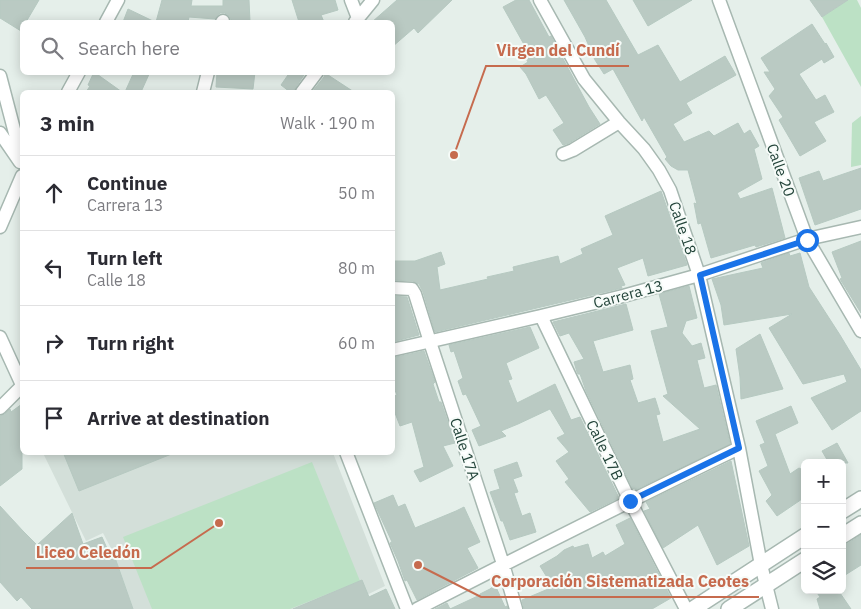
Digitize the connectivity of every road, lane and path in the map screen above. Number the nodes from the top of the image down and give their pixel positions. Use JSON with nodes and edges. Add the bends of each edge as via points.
{"nodes":[{"id":1,"x":118,"y":0,"type":"edge"},
{"id":2,"x":351,"y":0,"type":"edge"},
{"id":3,"x":373,"y":0,"type":"edge"},
{"id":4,"x":540,"y":0,"type":"edge"},
{"id":5,"x":721,"y":1,"type":"edge"},
{"id":6,"x":107,"y":20,"type":"edge"},
{"id":7,"x":356,"y":20,"type":"edge"},
{"id":8,"x":76,"y":75,"type":"edge"},
{"id":9,"x":207,"y":75,"type":"edge"},
{"id":10,"x":315,"y":75,"type":"edge"},
{"id":11,"x":0,"y":76,"type":"edge"},
{"id":12,"x":69,"y":90,"type":"edge"},
{"id":13,"x":204,"y":90,"type":"edge"},
{"id":14,"x":304,"y":90,"type":"edge"},
{"id":15,"x":620,"y":122,"type":"junction"},
{"id":16,"x":0,"y":133,"type":"edge"},
{"id":17,"x":20,"y":152,"type":"edge"},
{"id":18,"x":563,"y":154,"type":"dead end"},
{"id":19,"x":20,"y":163,"type":"edge"},
{"id":20,"x":20,"y":181,"type":"edge"},
{"id":21,"x":0,"y":227,"type":"edge"},
{"id":22,"x":861,"y":227,"type":"edge"},
{"id":23,"x":807,"y":240,"type":"junction"},
{"id":24,"x":700,"y":275,"type":"junction"},
{"id":25,"x":395,"y":288,"type":"edge"},
{"id":26,"x":541,"y":316,"type":"junction"},
{"id":27,"x":861,"y":332,"type":"edge"},
{"id":28,"x":0,"y":337,"type":"edge"},
{"id":29,"x":430,"y":342,"type":"junction"},
{"id":30,"x":395,"y":349,"type":"edge"},
{"id":31,"x":20,"y":382,"type":"edge"},
{"id":32,"x":20,"y":388,"type":"edge"},
{"id":33,"x":0,"y":408,"type":"edge"},
{"id":34,"x":739,"y":448,"type":"junction"},
{"id":35,"x":347,"y":455,"type":"edge"},
{"id":36,"x":861,"y":499,"type":"edge"},
{"id":37,"x":630,"y":501,"type":"junction"},
{"id":38,"x":846,"y":508,"type":"edge"},
{"id":39,"x":861,"y":524,"type":"edge"},
{"id":40,"x":846,"y":533,"type":"edge"},
{"id":41,"x":801,"y":539,"type":"edge"},
{"id":42,"x":801,"y":563,"type":"edge"},
{"id":43,"x":503,"y":564,"type":"junction"},
{"id":44,"x":760,"y":566,"type":"junction"},
{"id":45,"x":766,"y":585,"type":"junction"},
{"id":46,"x":407,"y":609,"type":"edge"},
{"id":47,"x":417,"y":609,"type":"edge"},
{"id":48,"x":516,"y":609,"type":"edge"},
{"id":49,"x":686,"y":609,"type":"edge"},
{"id":50,"x":693,"y":609,"type":"edge"},
{"id":51,"x":730,"y":609,"type":"edge"},
{"id":52,"x":772,"y":609,"type":"edge"}],
"edges":[{"from":1,"to":6,"type":"street"},
{"from":2,"to":7,"type":"street"},
{"from":3,"to":7,"type":"street"},
{"from":4,"to":15,"type":"street","name":"Calle 18","via":[[584,79]]},
{"from":5,"to":23,"type":"street","name":"Calle 20"},
{"from":8,"to":12,"type":"street"},
{"from":9,"to":13,"type":"street"},
{"from":10,"to":14,"type":"street"},
{"from":11,"to":17,"type":"street"},
{"from":15,"to":18,"type":"street"},
{"from":15,"to":24,"type":"street","name":"Calle 18","via":[[660,170]]},
{"from":16,"to":19,"type":"street"},
{"from":20,"to":21,"type":"street"},
{"from":22,"to":23,"type":"street","name":"Carrera 13"},
{"from":23,"to":24,"type":"street","name":"Carrera 13"},
{"from":23,"to":27,"type":"street","name":"Calle 20"},
{"from":24,"to":26,"type":"street","name":"Carrera 13"},
{"from":24,"to":34,"type":"street","name":"Calle 18"},
{"from":25,"to":29,"type":"street","name":"Calle 17A","via":[[412,289]]},
{"from":26,"to":29,"type":"street","name":"Carrera 13"},
{"from":26,"to":37,"type":"street","name":"Calle 17B"},
{"from":28,"to":31,"type":"street"},
{"from":29,"to":30,"type":"street","name":"Carrera 13"},
{"from":29,"to":43,"type":"street","name":"Calle 17A"},
{"from":32,"to":33,"type":"street"},
{"from":34,"to":37,"type":"street"},
{"from":34,"to":44,"type":"street","name":"Calle 18"},
{"from":35,"to":46,"type":"street"},
{"from":36,"to":38,"type":"street"},
{"from":37,"to":43,"type":"street"},
{"from":37,"to":49,"type":"street","name":"Calle 17B"},
{"from":39,"to":40,"type":"street"},
{"from":41,"to":44,"type":"street"},
{"from":42,"to":45,"type":"street"},
{"from":43,"to":47,"type":"street"},
{"from":43,"to":48,"type":"street","name":"Calle 17A"},
{"from":44,"to":45,"type":"street","name":"Calle 18"},
{"from":44,"to":50,"type":"street"},
{"from":45,"to":51,"type":"street"},
{"from":45,"to":52,"type":"street","name":"Calle 18"}]}
